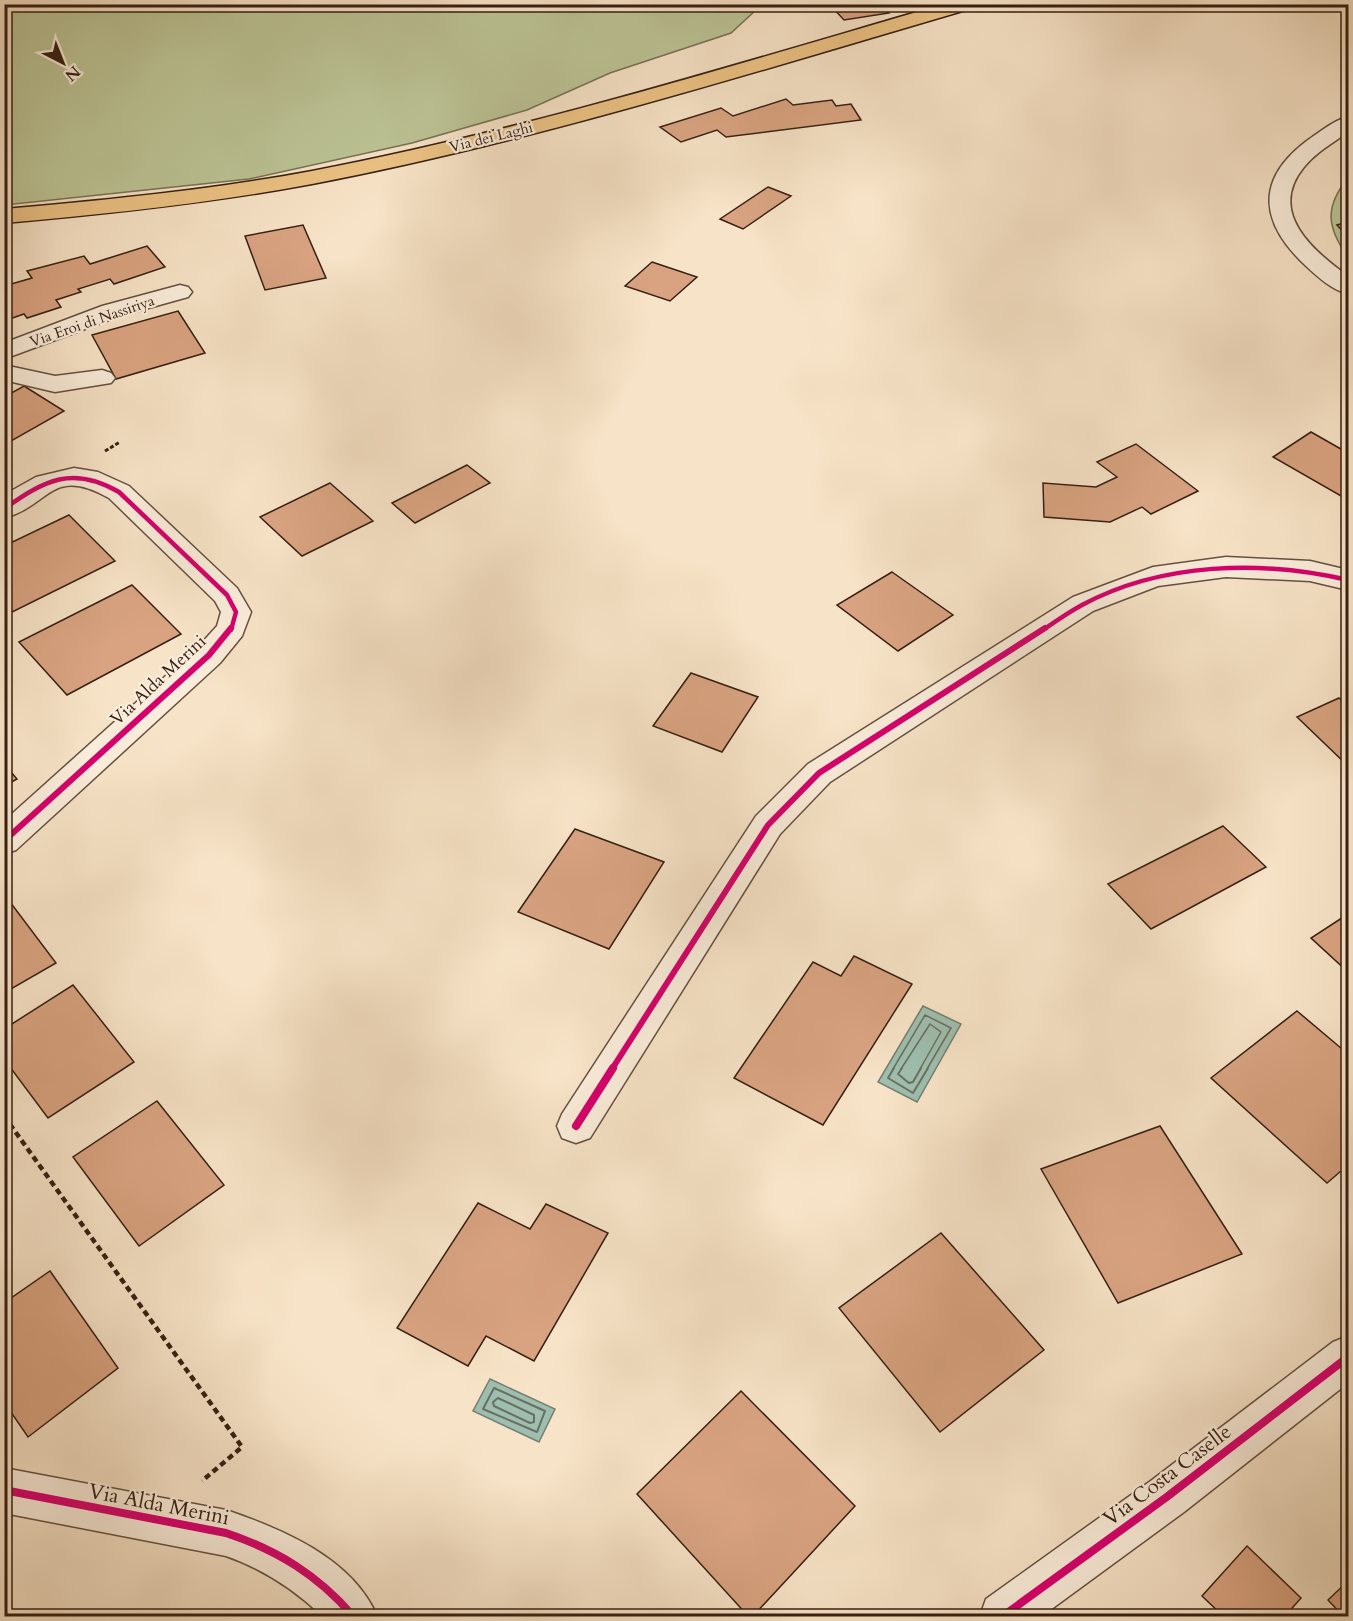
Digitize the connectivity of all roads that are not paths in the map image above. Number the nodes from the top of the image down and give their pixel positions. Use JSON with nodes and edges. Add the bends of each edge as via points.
{"nodes":[{"id":1,"x":966,"y":4,"type":"edge"},
{"id":2,"x":1348,"y":123,"type":"edge"},
{"id":3,"x":4,"y":216,"type":"edge"},
{"id":4,"x":1348,"y":287,"type":"edge"},
{"id":5,"x":180,"y":292,"type":"dead end"},
{"id":6,"x":4,"y":352,"type":"edge"},
{"id":7,"x":4,"y":372,"type":"edge"},
{"id":8,"x":102,"y":378,"type":"dead end"},
{"id":9,"x":4,"y":509,"type":"edge"},
{"id":10,"x":1348,"y":580,"type":"edge"},
{"id":11,"x":4,"y":841,"type":"edge"},
{"id":12,"x":576,"y":1125,"type":"dead end"},
{"id":13,"x":1348,"y":1357,"type":"edge"},
{"id":14,"x":4,"y":1490,"type":"edge"},
{"id":15,"x":353,"y":1617,"type":"edge"},
{"id":16,"x":1003,"y":1617,"type":"edge"}],
"edges":[{"from":1,"to":3,"type":"main road","name":"Via dei Laghi","via":[[571,117],[357,169],[216,194]]},
{"from":2,"to":4,"type":"street","via":[[1293,166],[1283,183],[1280,201],[1281,220],[1291,238],[1322,269]]},
{"from":5,"to":6,"type":"street","name":"Via Eroi di Nassiriya","via":[[111,311]]},
{"from":7,"to":8,"type":"street","via":[[55,384]]},
{"from":9,"to":11,"type":"street","name":"Via Alda Merini","via":[[40,484],[81,476],[100,480],[119,492],[227,595],[236,612],[231,628],[209,655]]},
{"from":10,"to":12,"type":"street","via":[[1310,571],[1226,567],[1153,577],[1083,604],[819,773],[768,825]]},
{"from":13,"to":16,"type":"street","name":"Via Costa Caselle"},
{"from":14,"to":15,"type":"street","name":"Via Alda Merini","via":[[226,1533],[278,1552],[316,1578]]}]}
